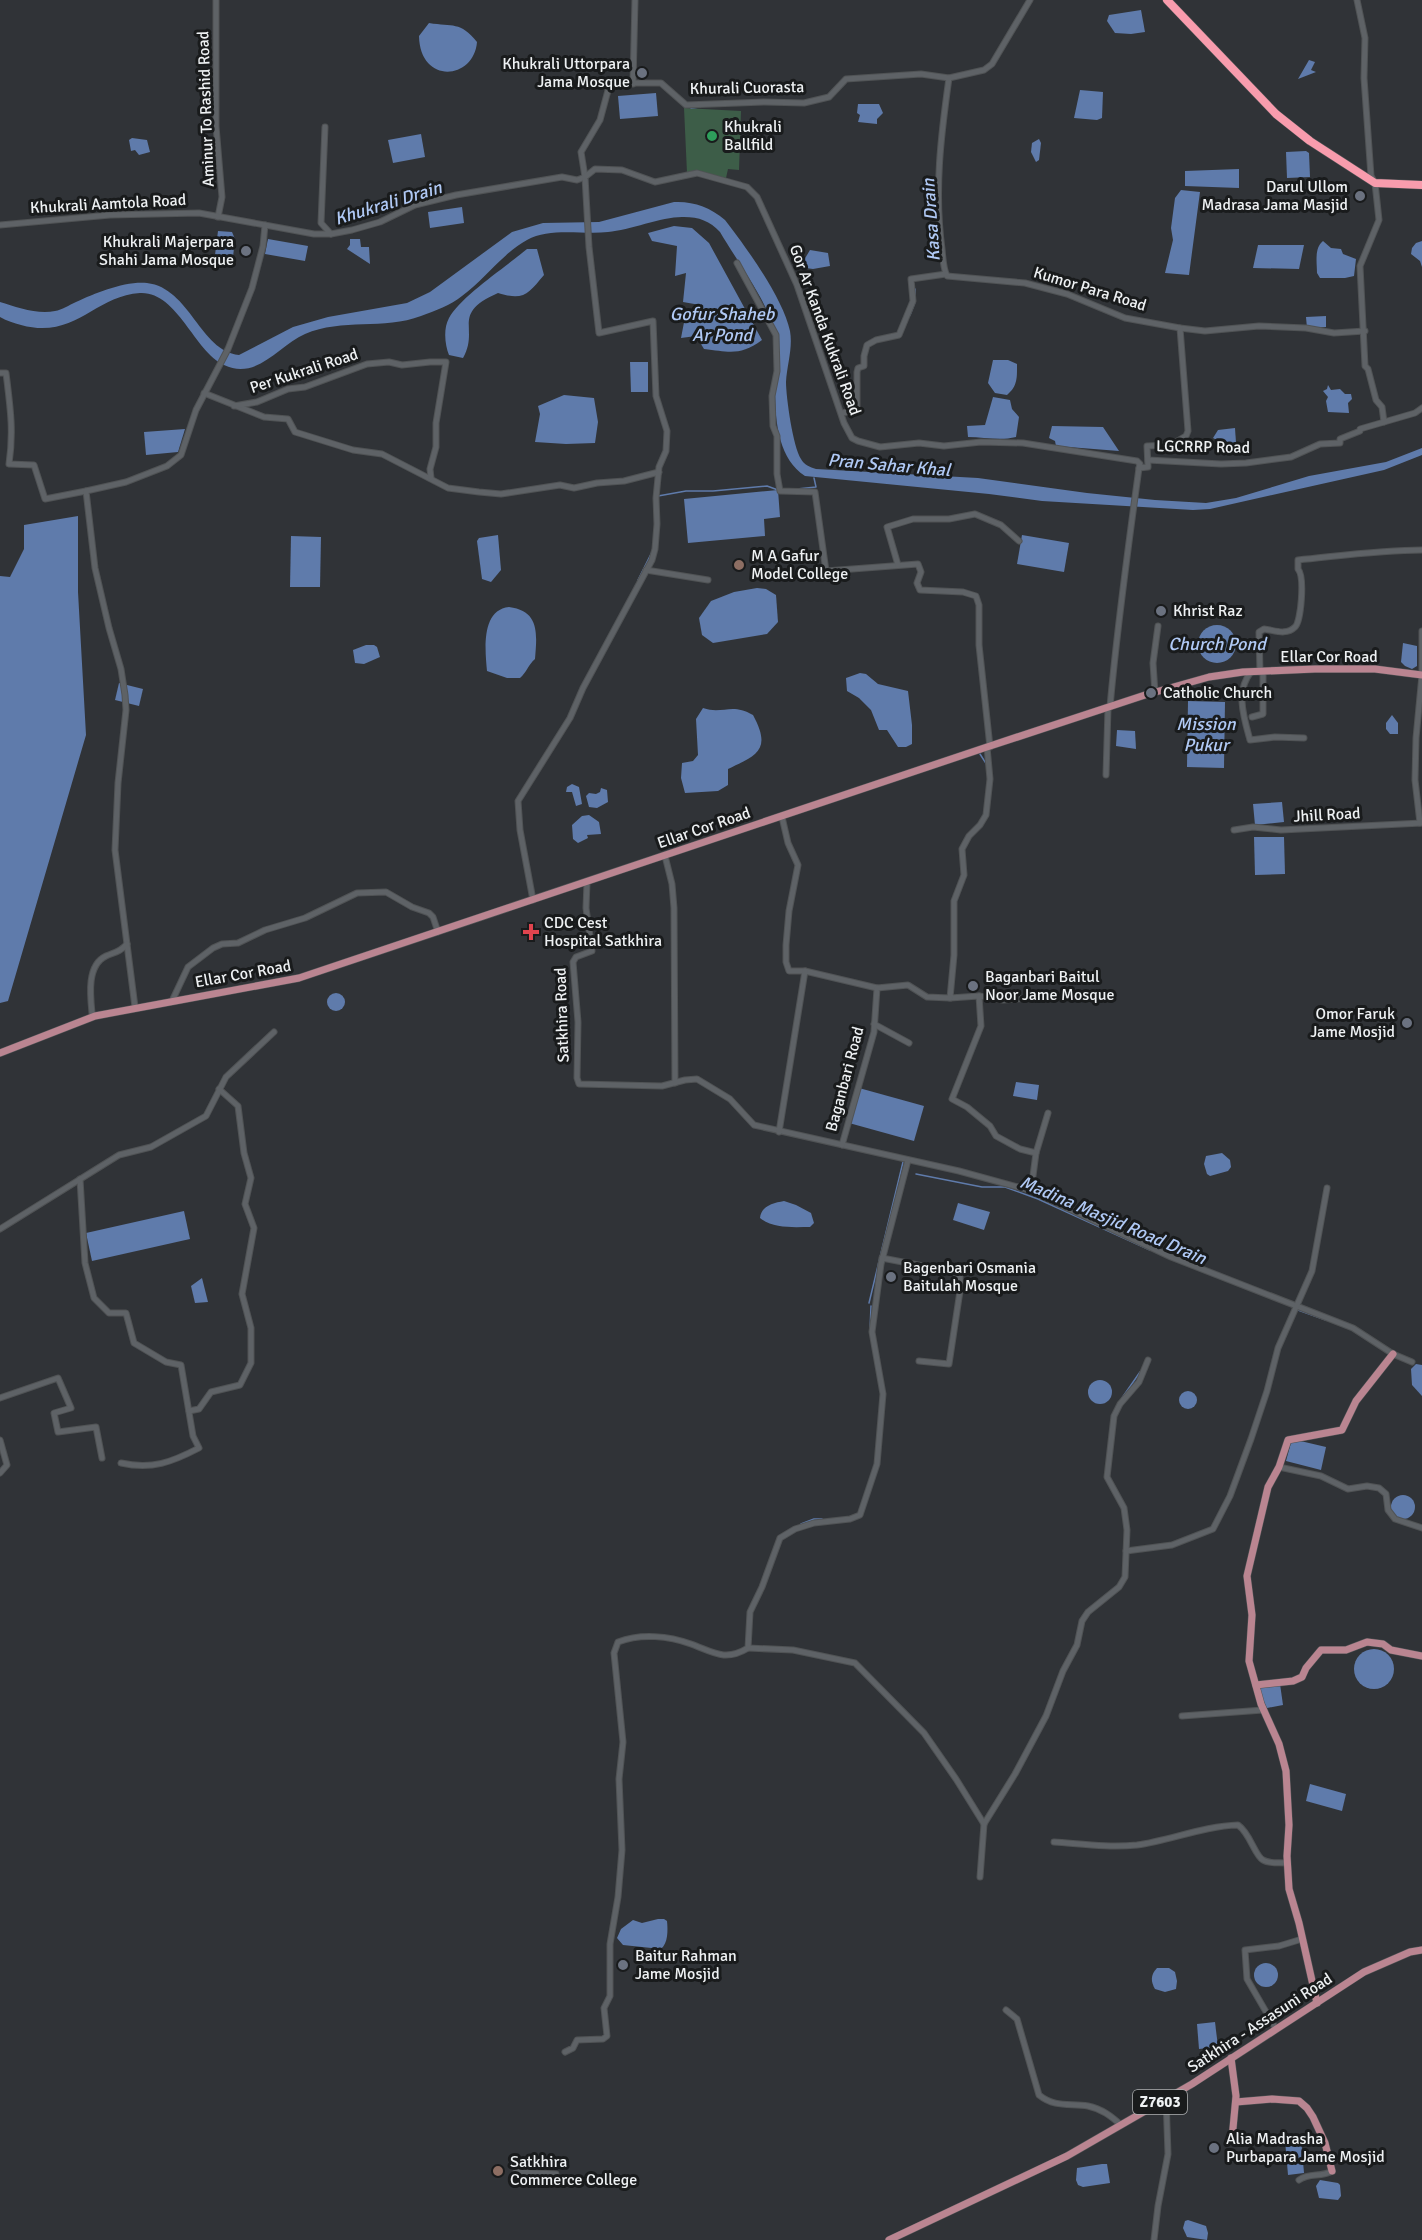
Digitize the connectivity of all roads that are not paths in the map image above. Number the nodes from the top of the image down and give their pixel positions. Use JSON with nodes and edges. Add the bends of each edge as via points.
{"nodes":[{"id":1,"x":216,"y":0,"type":"edge"},
{"id":2,"x":635,"y":0,"type":"edge"},
{"id":3,"x":1030,"y":0,"type":"edge"},
{"id":4,"x":1167,"y":0,"type":"edge"},
{"id":5,"x":1357,"y":0,"type":"edge"},
{"id":6,"x":949,"y":78,"type":"junction"},
{"id":7,"x":633,"y":84,"type":"junction"},
{"id":8,"x":325,"y":128,"type":"dead end"},
{"id":9,"x":585,"y":177,"type":"junction"},
{"id":10,"x":1375,"y":183,"type":"junction"},
{"id":11,"x":1422,"y":185,"type":"edge"},
{"id":12,"x":218,"y":216,"type":"junction"},
{"id":13,"x":0,"y":225,"type":"edge"},
{"id":14,"x":265,"y":225,"type":"junction"},
{"id":15,"x":331,"y":234,"type":"junction"},
{"id":16,"x":737,"y":263,"type":"dead end"},
{"id":17,"x":946,"y":274,"type":"junction"},
{"id":18,"x":1180,"y":328,"type":"junction"},
{"id":19,"x":1365,"y":331,"type":"junction"},
{"id":20,"x":0,"y":373,"type":"edge"},
{"id":21,"x":204,"y":393,"type":"junction"},
{"id":22,"x":232,"y":406,"type":"junction"},
{"id":23,"x":1422,"y":408,"type":"edge"},
{"id":24,"x":842,"y":413,"type":"junction"},
{"id":25,"x":1384,"y":422,"type":"junction"},
{"id":26,"x":1148,"y":460,"type":"junction"},
{"id":27,"x":1139,"y":468,"type":"junction"},
{"id":28,"x":659,"y":472,"type":"junction"},
{"id":29,"x":431,"y":478,"type":"junction"},
{"id":30,"x":86,"y":491,"type":"junction"},
{"id":31,"x":1019,"y":541,"type":"dead end"},
{"id":32,"x":1422,"y":550,"type":"edge"},
{"id":33,"x":898,"y":565,"type":"junction"},
{"id":34,"x":646,"y":570,"type":"junction"},
{"id":35,"x":708,"y":580,"type":"dead end"},
{"id":36,"x":1158,"y":626,"type":"dead end"},
{"id":37,"x":1422,"y":631,"type":"edge"},
{"id":38,"x":1251,"y":672,"type":"junction"},
{"id":39,"x":1261,"y":672,"type":"junction"},
{"id":40,"x":1422,"y":675,"type":"edge"},
{"id":41,"x":1155,"y":693,"type":"junction"},
{"id":42,"x":1109,"y":707,"type":"junction"},
{"id":43,"x":1252,"y":717,"type":"dead end"},
{"id":44,"x":1304,"y":738,"type":"dead end"},
{"id":45,"x":988,"y":747,"type":"junction"},
{"id":46,"x":1106,"y":775,"type":"dead end"},
{"id":47,"x":782,"y":817,"type":"junction"},
{"id":48,"x":1421,"y":823,"type":"edge"},
{"id":49,"x":1234,"y":830,"type":"dead end"},
{"id":50,"x":665,"y":856,"type":"junction"},
{"id":51,"x":587,"y":882,"type":"junction"},
{"id":52,"x":533,"y":900,"type":"junction"},
{"id":53,"x":438,"y":932,"type":"junction"},
{"id":54,"x":127,"y":944,"type":"junction"},
{"id":55,"x":806,"y":971,"type":"junction"},
{"id":56,"x":877,"y":988,"type":"junction"},
{"id":57,"x":979,"y":996,"type":"junction"},
{"id":58,"x":1044,"y":997,"type":"dead end"},
{"id":59,"x":950,"y":998,"type":"junction"},
{"id":60,"x":172,"y":1001,"type":"junction"},
{"id":61,"x":135,"y":1007,"type":"junction"},
{"id":62,"x":92,"y":1013,"type":"dead end"},
{"id":63,"x":874,"y":1024,"type":"junction"},
{"id":64,"x":274,"y":1032,"type":"dead end"},
{"id":65,"x":909,"y":1043,"type":"dead end"},
{"id":66,"x":0,"y":1053,"type":"edge"},
{"id":67,"x":675,"y":1083,"type":"junction"},
{"id":68,"x":219,"y":1089,"type":"junction"},
{"id":69,"x":1048,"y":1113,"type":"dead end"},
{"id":70,"x":779,"y":1132,"type":"junction"},
{"id":71,"x":842,"y":1145,"type":"junction"},
{"id":72,"x":1036,"y":1153,"type":"junction"},
{"id":73,"x":908,"y":1160,"type":"junction"},
{"id":74,"x":80,"y":1179,"type":"junction"},
{"id":75,"x":1327,"y":1188,"type":"dead end"},
{"id":76,"x":1031,"y":1191,"type":"junction"},
{"id":77,"x":0,"y":1229,"type":"edge"},
{"id":78,"x":882,"y":1258,"type":"junction"},
{"id":79,"x":1297,"y":1308,"type":"junction"},
{"id":80,"x":1393,"y":1354,"type":"junction"},
{"id":81,"x":1148,"y":1360,"type":"dead end"},
{"id":82,"x":919,"y":1361,"type":"dead end"},
{"id":83,"x":1412,"y":1362,"type":"dead end"},
{"id":84,"x":0,"y":1398,"type":"edge"},
{"id":85,"x":189,"y":1411,"type":"junction"},
{"id":86,"x":0,"y":1440,"type":"edge"},
{"id":87,"x":102,"y":1458,"type":"dead end"},
{"id":88,"x":121,"y":1463,"type":"dead end"},
{"id":89,"x":1279,"y":1467,"type":"junction"},
{"id":90,"x":0,"y":1473,"type":"edge"},
{"id":91,"x":1422,"y":1528,"type":"edge"},
{"id":92,"x":1126,"y":1551,"type":"junction"},
{"id":93,"x":748,"y":1648,"type":"junction"},
{"id":94,"x":1422,"y":1656,"type":"edge"},
{"id":95,"x":1256,"y":1685,"type":"junction"},
{"id":96,"x":1263,"y":1710,"type":"junction"},
{"id":97,"x":1182,"y":1716,"type":"dead end"},
{"id":98,"x":984,"y":1824,"type":"junction"},
{"id":99,"x":1054,"y":1842,"type":"dead end"},
{"id":100,"x":1287,"y":1863,"type":"junction"},
{"id":101,"x":980,"y":1877,"type":"dead end"},
{"id":102,"x":1302,"y":1939,"type":"junction"},
{"id":103,"x":1422,"y":1950,"type":"edge"},
{"id":104,"x":1317,"y":2003,"type":"junction"},
{"id":105,"x":1006,"y":2010,"type":"dead end"},
{"id":106,"x":1276,"y":2029,"type":"junction"},
{"id":107,"x":565,"y":2052,"type":"dead end"},
{"id":108,"x":1231,"y":2058,"type":"junction"},
{"id":109,"x":1166,"y":2098,"type":"junction"},
{"id":110,"x":1236,"y":2102,"type":"junction"},
{"id":111,"x":1121,"y":2125,"type":"junction"},
{"id":112,"x":1232,"y":2139,"type":"dead end"},
{"id":113,"x":1332,"y":2171,"type":"joint"},
{"id":114,"x":516,"y":2172,"type":"dead end"},
{"id":115,"x":556,"y":2174,"type":"dead end"},
{"id":116,"x":1299,"y":2180,"type":"dead end"},
{"id":117,"x":890,"y":2240,"type":"edge"},
{"id":118,"x":1154,"y":2240,"type":"edge"}],
"edges":[{"from":1,"to":12,"type":"street","name":"Aminur To Rashid Road","via":[[216,126],[222,197]]},
{"from":2,"to":7,"type":"street"},
{"from":3,"to":6,"type":"street","via":[[992,64],[984,70]]},
{"from":4,"to":10,"type":"highway","via":[[1276,114]]},
{"from":5,"to":10,"type":"street","via":[[1365,38],[1364,78],[1371,176]]},
{"from":6,"to":7,"type":"street","name":"Khurali Cuorasta","via":[[921,74],[846,79],[829,97],[804,103],[686,105],[662,83]]},
{"from":6,"to":17,"type":"street","via":[[937,198]]},
{"from":7,"to":9,"type":"street","name":"Khurali Cuorasta","via":[[610,83],[600,120],[581,152]]},
{"from":8,"to":15,"type":"street","via":[[321,224]]},
{"from":9,"to":15,"type":"street","name":"Gor Ar Kanda Kukrali Road","via":[[562,177],[456,195],[416,205],[380,222]]},
{"from":9,"to":24,"type":"street","name":"Gor Ar Kanda Kukrali Road","via":[[595,169],[622,170],[655,182],[697,173],[747,186],[757,197],[797,285]]},
{"from":9,"to":28,"type":"street","via":[[600,333],[653,321],[656,396],[667,431]]},
{"from":10,"to":11,"type":"highway"},
{"from":10,"to":19,"type":"street","via":[[1379,220],[1360,266]]},
{"from":12,"to":13,"type":"street","name":"Khukrali Aamtola Road","via":[[164,212]]},
{"from":12,"to":14,"type":"street","name":"Khukrali Aamtola Road"},
{"from":14,"to":15,"type":"street","name":"Khukrali Aamtola Road"},
{"from":14,"to":21,"type":"street","via":[[252,288],[228,349]]},
{"from":16,"to":33,"type":"street","via":[[776,335],[773,426],[780,491],[815,492],[825,571]]},
{"from":17,"to":18,"type":"street","name":"Kumor Para Road","via":[[954,278],[1025,283],[1067,294],[1125,318]]},
{"from":17,"to":24,"type":"street","name":"Kumor Para Road","via":[[911,279],[914,302],[899,335],[867,345],[864,366],[857,372],[857,410]]},
{"from":18,"to":19,"type":"street","name":"Kumor Para Road","via":[[1205,331],[1259,326],[1334,333]]},
{"from":18,"to":26,"type":"street","via":[[1188,431],[1171,445],[1147,446]]},
{"from":19,"to":25,"type":"street","via":[[1365,366]]},
{"from":20,"to":30,"type":"street","via":[[6,373],[11,409],[9,464],[34,465],[45,499]]},
{"from":21,"to":22,"type":"street"},
{"from":21,"to":30,"type":"street","via":[[181,455],[167,466],[126,482]]},
{"from":22,"to":29,"type":"street","via":[[264,417],[288,419],[295,432],[353,450],[382,454]]},
{"from":22,"to":29,"type":"street","name":"Per Kukrali Road","via":[[257,402],[367,364],[446,362]]},
{"from":23,"to":25,"type":"street","name":"LGCRRP Road"},
{"from":24,"to":27,"type":"street","name":"Gor Ar Kanda Kukrali Road","via":[[852,438],[874,446],[1023,443],[1137,461]]},
{"from":25,"to":26,"type":"street","name":"LGCRRP Road","via":[[1344,436],[1340,443],[1320,444],[1291,457],[1221,464]]},
{"from":26,"to":27,"type":"street","via":[[1148,466]]},
{"from":27,"to":42,"type":"street"},
{"from":28,"to":29,"type":"street","via":[[624,482],[574,488],[560,485],[501,494],[448,488]]},
{"from":28,"to":34,"type":"street","via":[[655,549]]},
{"from":30,"to":54,"type":"street","via":[[95,568],[125,695],[115,850]]},
{"from":31,"to":33,"type":"street","via":[[1001,525],[975,514],[913,519],[887,527]]},
{"from":32,"to":39,"type":"street","via":[[1298,560],[1303,590],[1298,622],[1285,633],[1264,628],[1259,632]]},
{"from":33,"to":45,"type":"street","via":[[918,564],[920,590],[976,596]]},
{"from":34,"to":35,"type":"street"},
{"from":34,"to":52,"type":"street","via":[[570,718],[518,801]]},
{"from":36,"to":41,"type":"street","via":[[1153,663]]},
{"from":37,"to":40,"type":"street"},
{"from":38,"to":39,"type":"main road","name":"Ellar Cor Road"},
{"from":38,"to":41,"type":"main road","name":"Ellar Cor Road","via":[[1209,677]]},
{"from":38,"to":44,"type":"street","via":[[1244,680],[1242,708],[1250,740]]},
{"from":39,"to":40,"type":"main road","name":"Ellar Cor Road","via":[[1375,669]]},
{"from":39,"to":43,"type":"street","via":[[1263,714]]},
{"from":40,"to":48,"type":"street","via":[[1416,738]]},
{"from":41,"to":42,"type":"main road","name":"Ellar Cor Road"},
{"from":42,"to":45,"type":"main road","name":"Ellar Cor Road"},
{"from":42,"to":46,"type":"street"},
{"from":45,"to":47,"type":"main road","name":"Ellar Cor Road"},
{"from":45,"to":59,"type":"street","via":[[986,814],[962,849],[964,875],[954,901]]},
{"from":47,"to":50,"type":"main road","name":"Ellar Cor Road"},
{"from":47,"to":55,"type":"street","via":[[798,865],[789,911],[786,962],[789,971]]},
{"from":48,"to":49,"type":"street","name":"Jhill Road"},
{"from":50,"to":51,"type":"main road","name":"Ellar Cor Road"},
{"from":50,"to":67,"type":"street","via":[[675,917]]},
{"from":51,"to":52,"type":"main road","name":"Ellar Cor Road"},
{"from":51,"to":67,"type":"street","name":"Satkhira Road","via":[[592,951],[573,962],[579,1084]]},
{"from":52,"to":53,"type":"main road","name":"Ellar Cor Road"},
{"from":53,"to":60,"type":"main road","name":"Ellar Cor Road","via":[[299,978]]},
{"from":53,"to":60,"type":"street","via":[[429,913],[386,892],[357,893],[305,918],[213,948],[188,967]]},
{"from":54,"to":61,"type":"street"},
{"from":54,"to":62,"type":"street","via":[[122,951],[96,962]]},
{"from":55,"to":56,"type":"street"},
{"from":55,"to":70,"type":"street"},
{"from":56,"to":59,"type":"street","via":[[908,985],[927,997]]},
{"from":56,"to":63,"type":"street","name":"Baganbari Road"},
{"from":57,"to":58,"type":"street","via":[[1003,1000]]},
{"from":57,"to":59,"type":"street"},
{"from":57,"to":72,"type":"street","via":[[981,1026],[952,1099],[990,1126],[996,1136]]},
{"from":60,"to":61,"type":"main road","name":"Ellar Cor Road"},
{"from":61,"to":66,"type":"main road","name":"Ellar Cor Road","via":[[95,1016]]},
{"from":63,"to":65,"type":"street"},
{"from":63,"to":71,"type":"street","name":"Baganbari Road"},
{"from":64,"to":68,"type":"street","via":[[226,1077]]},
{"from":67,"to":70,"type":"street","name":"Satkhira Road","via":[[697,1079],[730,1099],[754,1125]]},
{"from":68,"to":74,"type":"street","via":[[206,1116],[151,1147],[118,1155]]},
{"from":68,"to":85,"type":"street","via":[[238,1106],[251,1178],[245,1204],[254,1228],[242,1294],[251,1328],[251,1363],[240,1385],[211,1392],[198,1409]]},
{"from":69,"to":72,"type":"street"},
{"from":70,"to":71,"type":"street","name":"Satkhira Road"},
{"from":71,"to":73,"type":"street","name":"Satkhira Road"},
{"from":72,"to":76,"type":"street"},
{"from":73,"to":76,"type":"street","name":"Satkhira Road"},
{"from":73,"to":78,"type":"street"},
{"from":74,"to":77,"type":"street"},
{"from":74,"to":85,"type":"street","via":[[85,1263],[94,1298],[109,1313],[126,1313],[134,1343],[166,1362],[180,1365]]},
{"from":75,"to":79,"type":"street","via":[[1312,1271]]},
{"from":76,"to":79,"type":"street","name":"Satkhira Road","via":[[1171,1257]]},
{"from":78,"to":82,"type":"street","via":[[960,1276],[949,1364]]},
{"from":78,"to":93,"type":"street","via":[[872,1332],[883,1394],[877,1464],[860,1515],[814,1523],[780,1538],[750,1612]]},
{"from":79,"to":80,"type":"street","name":"Satkhira Road","via":[[1353,1328]]},
{"from":79,"to":92,"type":"street","via":[[1278,1348],[1230,1496],[1213,1529],[1172,1545]]},
{"from":80,"to":83,"type":"street","name":"Satkhira Road"},
{"from":80,"to":89,"type":"main road","via":[[1356,1401],[1342,1430],[1288,1440]]},
{"from":81,"to":92,"type":"street","via":[[1139,1382],[1114,1416],[1107,1477],[1124,1508]]},
{"from":84,"to":87,"type":"street","via":[[58,1378],[70,1408],[54,1413],[58,1432],[96,1427]]},
{"from":85,"to":88,"type":"street","via":[[199,1448],[172,1462],[137,1467]]},
{"from":86,"to":90,"type":"street","via":[[6,1465]]},
{"from":89,"to":91,"type":"street","via":[[1322,1476],[1348,1489],[1378,1488],[1386,1494],[1388,1510],[1395,1519]]},
{"from":89,"to":95,"type":"main road","via":[[1268,1487],[1247,1576],[1251,1615],[1249,1661]]},
{"from":92,"to":98,"type":"street","via":[[1125,1576],[1119,1587],[1082,1621],[1077,1645],[1046,1716]]},
{"from":93,"to":98,"type":"street","via":[[793,1650],[855,1663],[924,1733]]},
{"from":93,"to":107,"type":"street","via":[[738,1654],[716,1655],[691,1644],[658,1637],[630,1637],[618,1642],[614,1653],[622,1742],[622,1850],[610,1944],[610,1995],[604,2008],[607,2037],[577,2040]]},
{"from":94,"to":95,"type":"main road","via":[[1367,1642],[1346,1650],[1321,1650],[1302,1677]]},
{"from":95,"to":96,"type":"main road"},
{"from":96,"to":97,"type":"street"},
{"from":96,"to":100,"type":"main road","via":[[1286,1771]]},
{"from":98,"to":101,"type":"street"},
{"from":99,"to":100,"type":"street","via":[[1114,1847],[1238,1824],[1265,1862]]},
{"from":100,"to":102,"type":"main road","via":[[1289,1889]]},
{"from":102,"to":104,"type":"main road"},
{"from":102,"to":106,"type":"street","via":[[1245,1950],[1247,1979]]},
{"from":103,"to":104,"type":"main road","name":"Satkhira - Assasuni Road","number":"Z7603","via":[[1364,1972]]},
{"from":104,"to":106,"type":"main road","name":"Satkhira - Assasuni Road","number":"Z7603"},
{"from":105,"to":111,"type":"street","via":[[1017,2019],[1039,2095],[1049,2103],[1090,2106]]},
{"from":106,"to":108,"type":"main road","name":"Satkhira - Assasuni Road","number":"Z7603"},
{"from":108,"to":109,"type":"main road","name":"Satkhira - Assasuni Road","number":"Z7603"},
{"from":108,"to":110,"type":"main road"},
{"from":109,"to":111,"type":"main road","name":"Satkhira - Assasuni Road","number":"Z7603"},
{"from":109,"to":118,"type":"street","via":[[1168,2154]]},
{"from":110,"to":112,"type":"main road"},
{"from":110,"to":113,"type":"main road","via":[[1299,2102],[1307,2108],[1325,2143]]},
{"from":111,"to":117,"type":"main road","name":"Satkhira - Assasuni Road","number":"Z7603","via":[[1067,2156]]},
{"from":113,"to":116,"type":"street","via":[[1326,2175],[1305,2175]]},
{"from":114,"to":115,"type":"street"}]}
